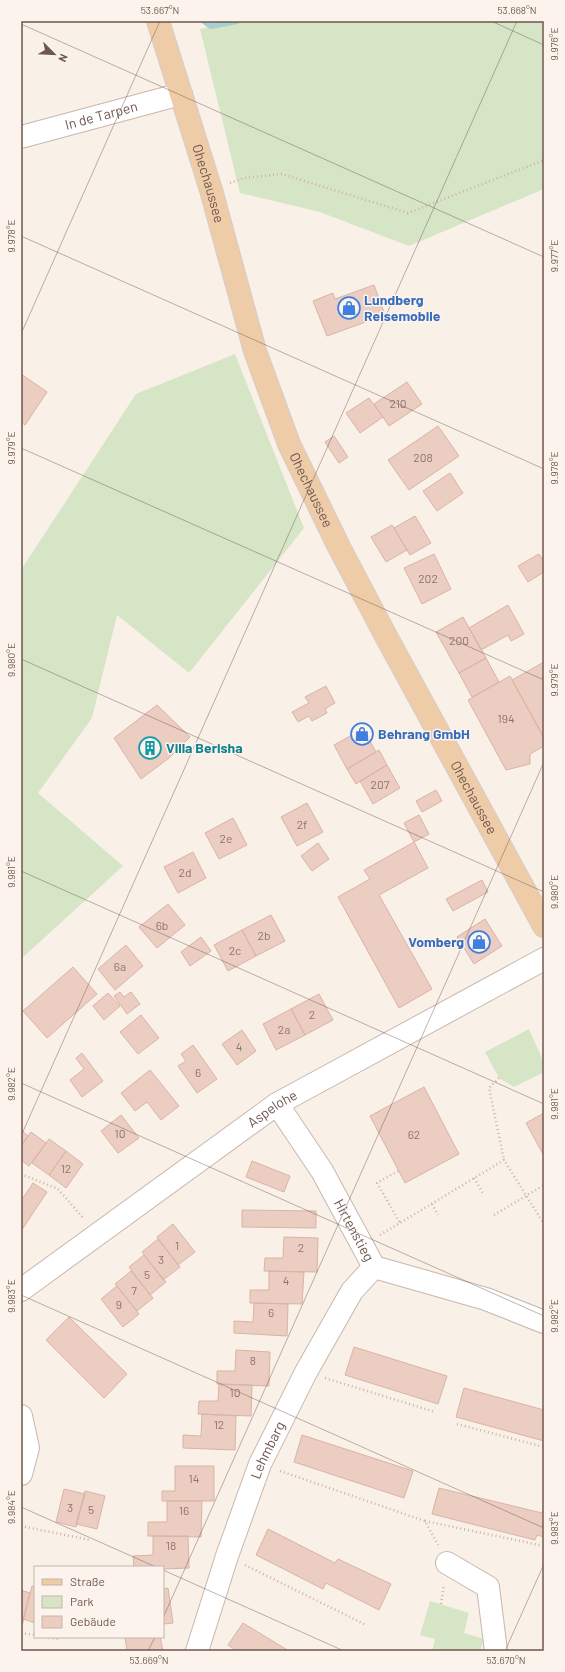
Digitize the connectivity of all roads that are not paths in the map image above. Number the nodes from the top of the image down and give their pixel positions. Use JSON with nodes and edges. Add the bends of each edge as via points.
{"nodes":[{"id":1,"x":158,"y":21,"type":"edge"},
{"id":2,"x":181,"y":94,"type":"junction"},
{"id":3,"x":21,"y":136,"type":"edge"},
{"id":4,"x":544,"y":926,"type":"edge"},
{"id":5,"x":544,"y":959,"type":"edge"},
{"id":6,"x":277,"y":1104,"type":"junction"},
{"id":7,"x":374,"y":1267,"type":"junction"},
{"id":8,"x":21,"y":1290,"type":"edge"},
{"id":9,"x":544,"y":1322,"type":"edge"},
{"id":10,"x":21,"y":1416,"type":"edge"},
{"id":11,"x":21,"y":1474,"type":"edge"},
{"id":12,"x":447,"y":1563,"type":"road end"},
{"id":13,"x":197,"y":1651,"type":"edge"},
{"id":14,"x":496,"y":1651,"type":"edge"}],
"edges":[{"from":1,"to":2,"type":"main road","name":"Ohechaussee"},
{"from":2,"to":3,"type":"street","name":"In de Tarpen"},
{"from":2,"to":4,"type":"main road","name":"Ohechaussee","via":[[211,190],[255,351],[289,444],[384,633]]},
{"from":5,"to":6,"type":"street","name":"Aspelohe"},
{"from":6,"to":7,"type":"street","name":"Hirtenstieg","via":[[322,1171]]},
{"from":6,"to":8,"type":"street","name":"Aspelohe"},
{"from":7,"to":9,"type":"street","name":"Hirtenstieg","via":[[486,1299]]},
{"from":7,"to":13,"type":"street","name":"Lehmbarg","via":[[352,1291],[306,1372],[260,1464]]},
{"from":10,"to":11,"type":"street","via":[[28,1448]]},
{"from":12,"to":14,"type":"street","via":[[488,1587]]}]}
